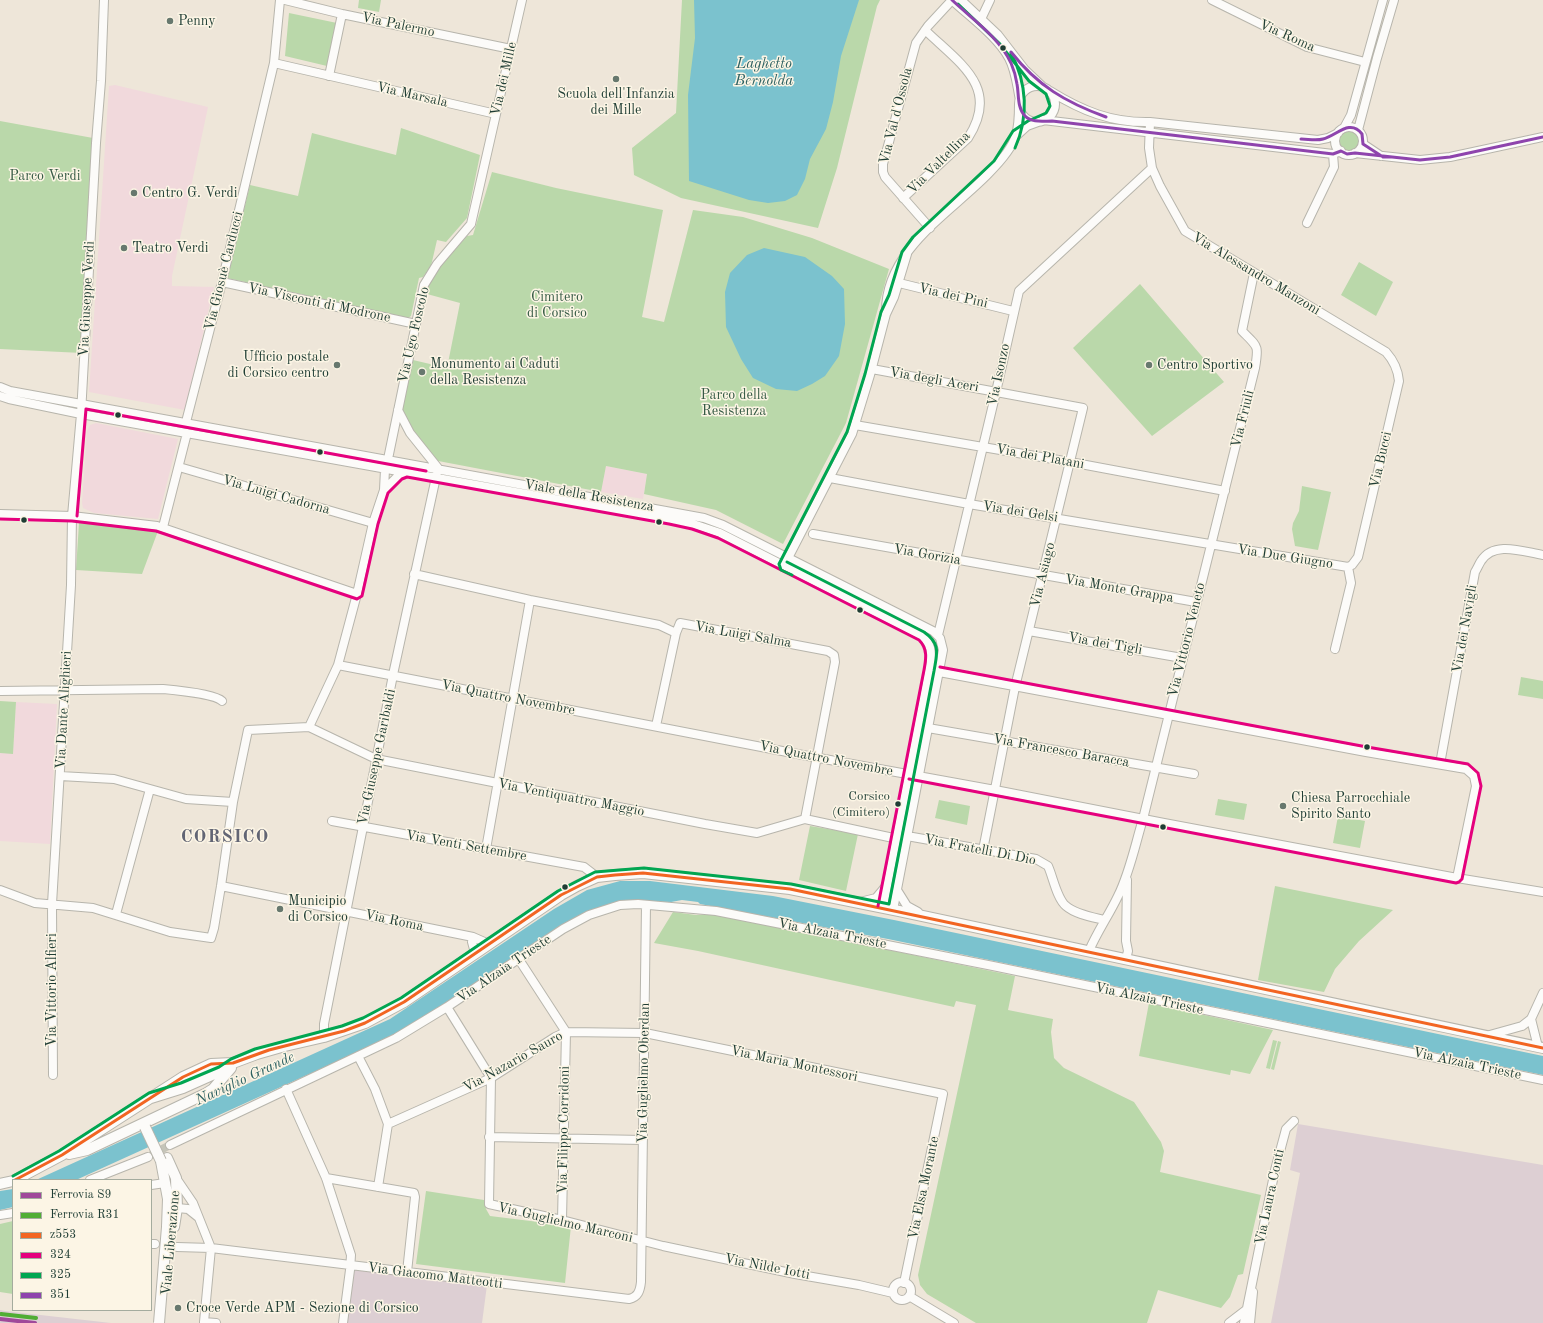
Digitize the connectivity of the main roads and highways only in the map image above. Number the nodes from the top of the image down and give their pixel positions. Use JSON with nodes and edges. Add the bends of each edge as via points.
{"nodes":[{"id":1,"x":1541,"y":1045,"type":"edge"},
{"id":2,"x":233,"y":1063,"type":"junction"},
{"id":3,"x":148,"y":1124,"type":"junction"},
{"id":4,"x":62,"y":1155,"type":"junction"},
{"id":5,"x":164,"y":1160,"type":"junction"},
{"id":6,"x":16,"y":1179,"type":"edge"},
{"id":7,"x":12,"y":1181,"type":"edge"},
{"id":8,"x":0,"y":1184,"type":"edge"},
{"id":9,"x":171,"y":1227,"type":"junction"},
{"id":10,"x":159,"y":1323,"type":"edge"},
{"id":11,"x":165,"y":1323,"type":"edge"}],
"edges":[{"from":1,"to":2,"type":"main road","via":[[1486,1036],[790,889],[631,873],[597,878],[561,895],[386,1013],[324,1037],[280,1047]]},
{"from":2,"to":3,"type":"main road","via":[[228,1073],[213,1089]]},
{"from":2,"to":4,"type":"main road","via":[[218,1063],[183,1077]]},
{"from":3,"to":4,"type":"main road","via":[[87,1150]]},
{"from":3,"to":5,"type":"main road","name":"Viale Liberazione"},
{"from":4,"to":6,"type":"main road"},
{"from":5,"to":9,"type":"main road","name":"Viale Liberazione"},
{"from":5,"to":9,"type":"main road","name":"Viale Liberazione","via":[[176,1178],[177,1208]]},
{"from":7,"to":8,"type":"main road"},
{"from":9,"to":10,"type":"main road","name":"Viale Liberazione","bridge":true},
{"from":9,"to":11,"type":"main road","name":"Viale Liberazione"}]}
